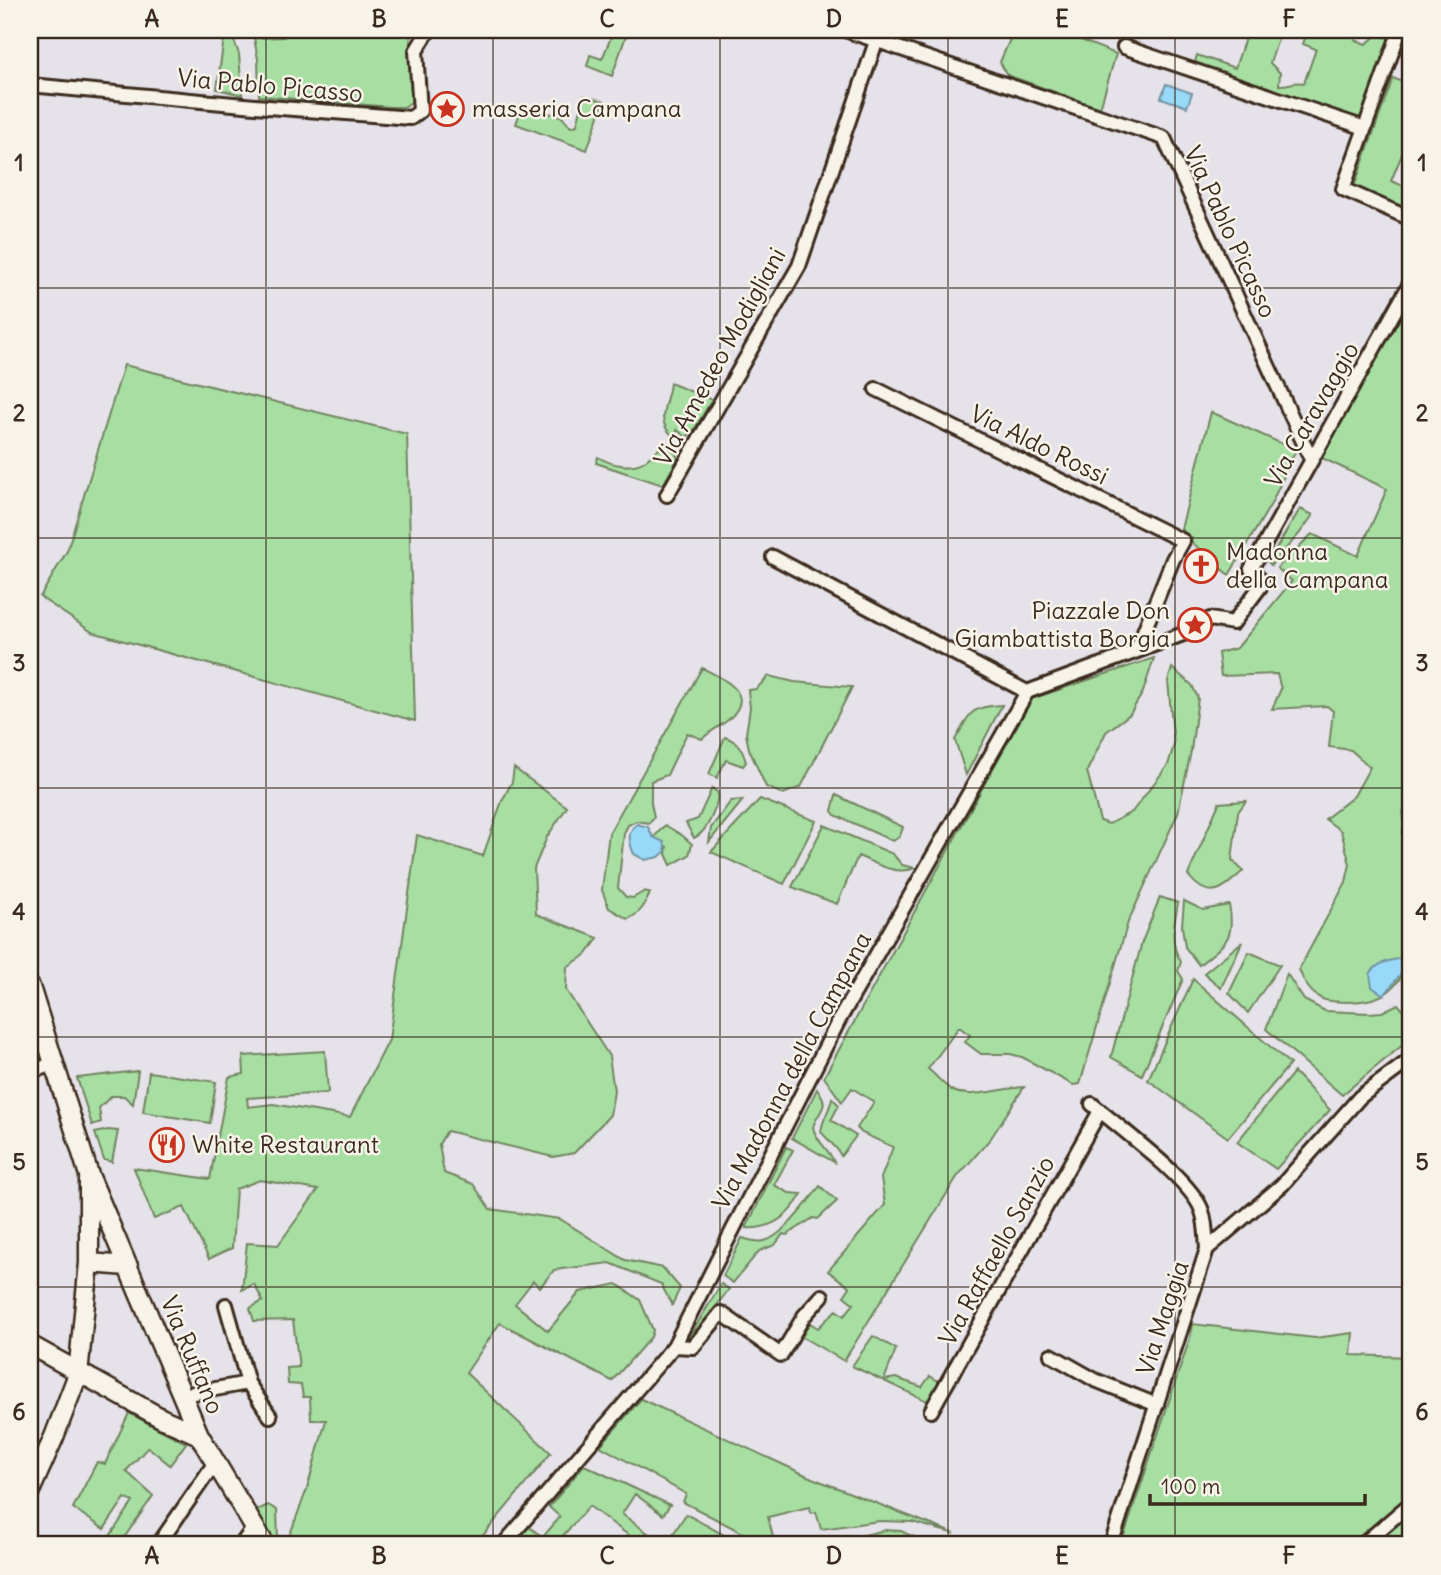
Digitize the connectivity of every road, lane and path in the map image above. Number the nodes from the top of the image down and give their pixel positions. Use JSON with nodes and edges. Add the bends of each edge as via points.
{"nodes":[{"id":1,"x":417,"y":30,"type":"edge"},
{"id":2,"x":429,"y":30,"type":"edge"},
{"id":3,"x":845,"y":30,"type":"edge"},
{"id":4,"x":1400,"y":30,"type":"edge"},
{"id":5,"x":878,"y":35,"type":"edge"},
{"id":6,"x":1124,"y":47,"type":"dead end"},
{"id":7,"x":416,"y":51,"type":"junction"},
{"id":8,"x":30,"y":85,"type":"edge"},
{"id":9,"x":1365,"y":128,"type":"junction"},
{"id":10,"x":1411,"y":219,"type":"edge"},
{"id":11,"x":1411,"y":282,"type":"edge"},
{"id":12,"x":876,"y":389,"type":"dead end"},
{"id":13,"x":1311,"y":459,"type":"junction"},
{"id":14,"x":667,"y":495,"type":"dead end"},
{"id":15,"x":773,"y":557,"type":"dead end"},
{"id":16,"x":1136,"y":651,"type":"junction"},
{"id":17,"x":1027,"y":692,"type":"junction"},
{"id":18,"x":30,"y":987,"type":"edge"},
{"id":19,"x":1411,"y":1059,"type":"edge"},
{"id":20,"x":55,"y":1063,"type":"junction"},
{"id":21,"x":30,"y":1072,"type":"edge"},
{"id":22,"x":89,"y":1175,"type":"junction"},
{"id":23,"x":1207,"y":1249,"type":"junction"},
{"id":24,"x":89,"y":1263,"type":"junction"},
{"id":25,"x":128,"y":1266,"type":"junction"},
{"id":26,"x":822,"y":1296,"type":"dead end"},
{"id":27,"x":226,"y":1305,"type":"dead end"},
{"id":28,"x":30,"y":1345,"type":"edge"},
{"id":29,"x":674,"y":1346,"type":"junction"},
{"id":30,"x":1051,"y":1355,"type":"dead end"},
{"id":31,"x":78,"y":1374,"type":"junction"},
{"id":32,"x":248,"y":1383,"type":"junction"},
{"id":33,"x":183,"y":1395,"type":"junction"},
{"id":34,"x":1157,"y":1405,"type":"junction"},
{"id":35,"x":932,"y":1411,"type":"dead end"},
{"id":36,"x":270,"y":1416,"type":"dead end"},
{"id":37,"x":199,"y":1435,"type":"junction"},
{"id":38,"x":214,"y":1464,"type":"junction"},
{"id":39,"x":30,"y":1491,"type":"edge"},
{"id":40,"x":1411,"y":1503,"type":"edge"},
{"id":41,"x":254,"y":1527,"type":"junction"},
{"id":42,"x":158,"y":1545,"type":"edge"},
{"id":43,"x":240,"y":1545,"type":"edge"},
{"id":44,"x":265,"y":1545,"type":"edge"},
{"id":45,"x":503,"y":1545,"type":"edge"},
{"id":46,"x":1111,"y":1545,"type":"edge"},
{"id":47,"x":1362,"y":1545,"type":"edge"}],
"edges":[{"from":1,"to":7,"type":"street"},
{"from":2,"to":7,"type":"street"},
{"from":3,"to":5,"type":"street","name":"Via Pablo Picasso"},
{"from":4,"to":9,"type":"street"},
{"from":5,"to":13,"type":"street","name":"Via Pablo Picasso","via":[[1164,138]]},
{"from":5,"to":14,"type":"street","name":"Via Amedeo Modigliani","via":[[799,266]]},
{"from":6,"to":9,"type":"street"},
{"from":7,"to":8,"type":"street","name":"Via Pablo Picasso","via":[[420,111],[411,118]]},
{"from":9,"to":10,"type":"street","via":[[1343,189]]},
{"from":11,"to":13,"type":"street","name":"Via Caravaggio"},
{"from":12,"to":16,"type":"street","name":"Via Aldo Rossi","via":[[1183,541]]},
{"from":13,"to":16,"type":"street","name":"Via Caravaggio","via":[[1251,569],[1263,583],[1233,623],[1210,619],[1194,630]]},
{"from":15,"to":17,"type":"street"},
{"from":16,"to":17,"type":"street"},
{"from":17,"to":29,"type":"street","name":"Via Madonna della Campana","via":[[839,1020]]},
{"from":18,"to":20,"type":"street","name":"Via Ruffano"},
{"from":19,"to":23,"type":"street","name":"Via Maggia","via":[[1360,1097],[1282,1185]]},
{"from":20,"to":21,"type":"street"},
{"from":20,"to":22,"type":"street","name":"Via Ruffano"},
{"from":22,"to":24,"type":"street","name":"Via Ruffano"},
{"from":22,"to":25,"type":"street","name":"Via Ruffano"},
{"from":23,"to":34,"type":"street","name":"Via Maggia"},
{"from":23,"to":35,"type":"street","name":"Via Raffaello Sanzio","via":[[1202,1210],[1186,1188],[1096,1107]]},
{"from":24,"to":25,"type":"street"},
{"from":24,"to":31,"type":"street","name":"Via Ruffano"},
{"from":25,"to":33,"type":"street","name":"Via Ruffano"},
{"from":26,"to":29,"type":"street","via":[[781,1355],[721,1314],[693,1347]]},
{"from":27,"to":32,"type":"street"},
{"from":28,"to":31,"type":"street"},
{"from":29,"to":45,"type":"street","name":"Via Madonna della Campana"},
{"from":30,"to":34,"type":"street","via":[[1095,1380]]},
{"from":31,"to":37,"type":"street"},
{"from":31,"to":39,"type":"street","name":"Via Ruffano"},
{"from":32,"to":33,"type":"street"},
{"from":32,"to":36,"type":"street"},
{"from":33,"to":37,"type":"street","name":"Via Ruffano"},
{"from":34,"to":46,"type":"street","name":"Via Maggia"},
{"from":37,"to":38,"type":"street","name":"Via Ruffano"},
{"from":38,"to":41,"type":"street","name":"Via Ruffano"},
{"from":38,"to":42,"type":"street"},
{"from":40,"to":47,"type":"street"},
{"from":41,"to":43,"type":"street"},
{"from":41,"to":44,"type":"street","name":"Via Ruffano"}]}
